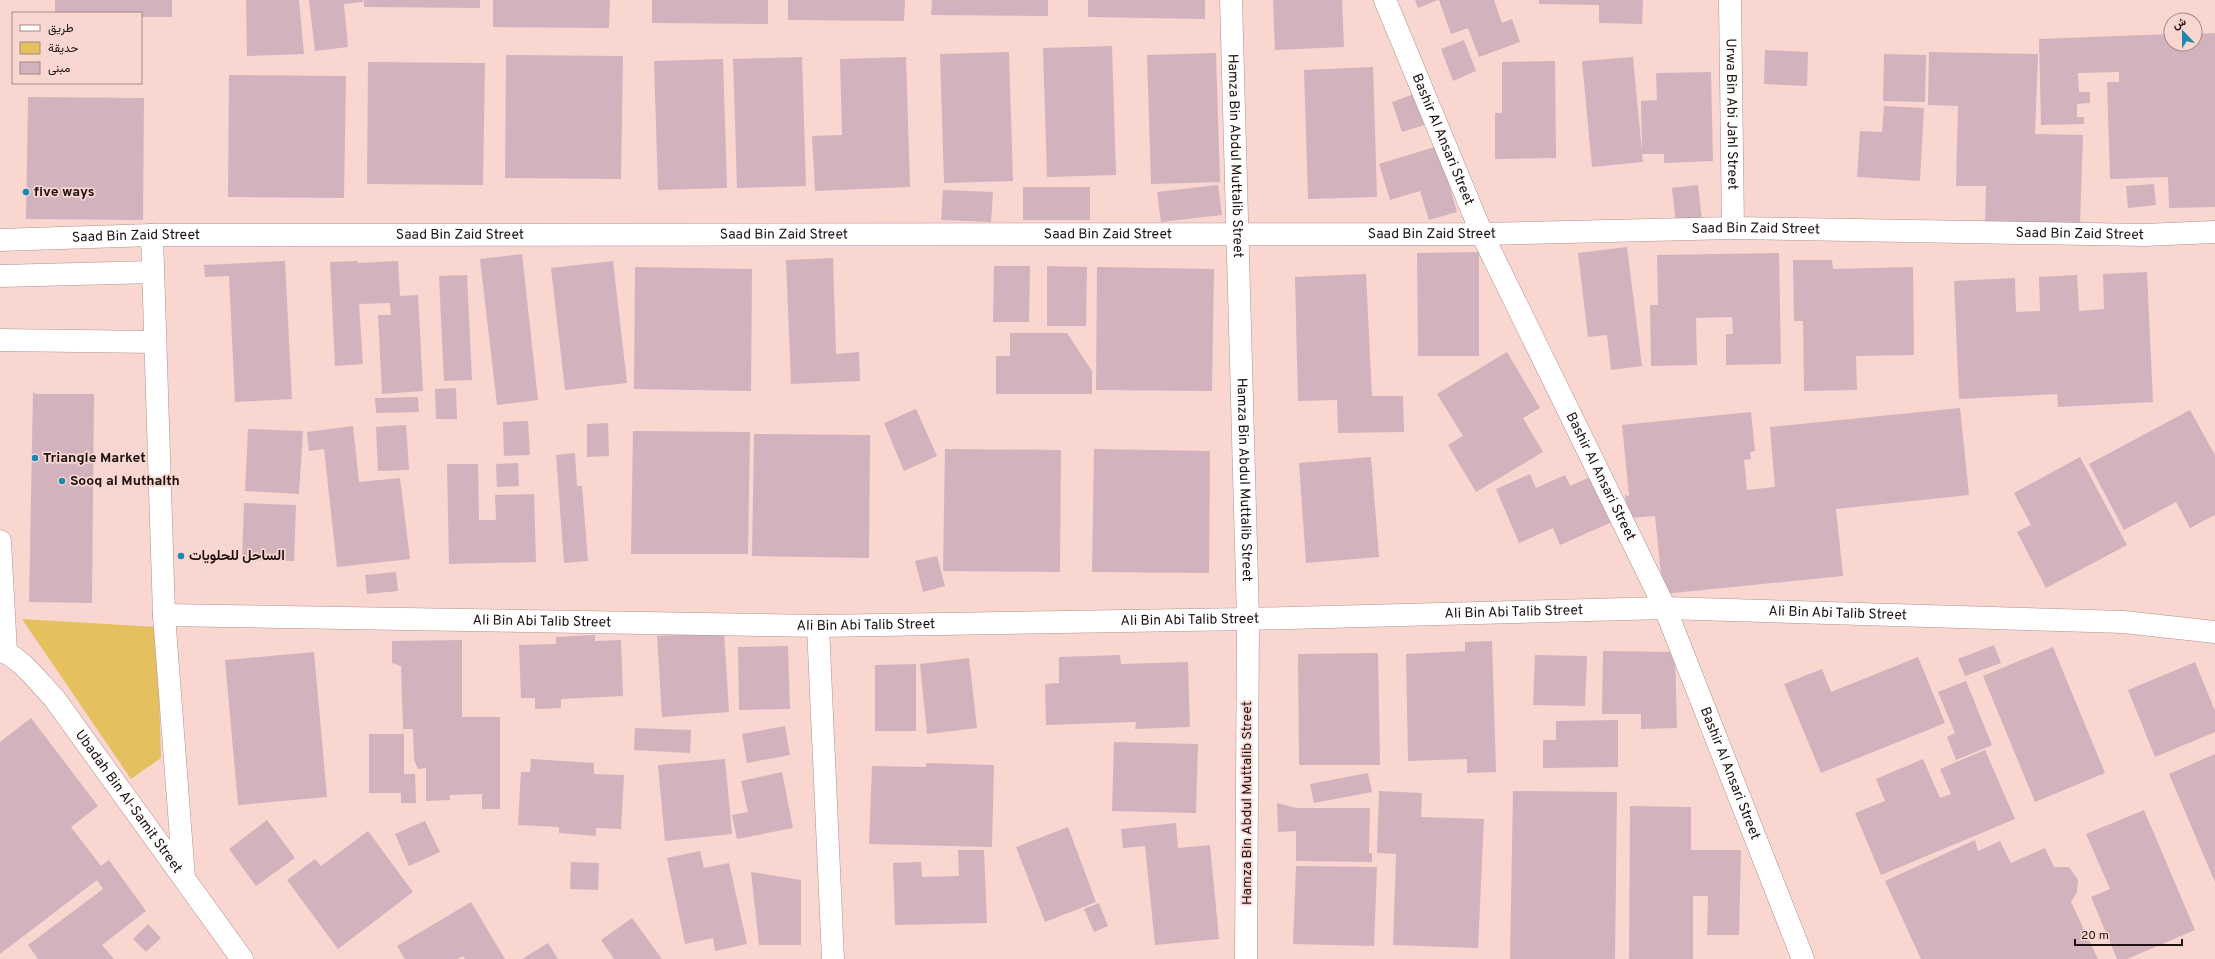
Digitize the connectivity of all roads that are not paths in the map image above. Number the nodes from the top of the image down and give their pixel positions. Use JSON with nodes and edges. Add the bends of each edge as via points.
{"nodes":[{"id":1,"x":1231,"y":0,"type":"edge"},
{"id":2,"x":1385,"y":0,"type":"edge"},
{"id":3,"x":1730,"y":0,"type":"edge"},
{"id":4,"x":1733,"y":228,"type":"junction"},
{"id":5,"x":2215,"y":232,"type":"edge"},
{"id":6,"x":1236,"y":233,"type":"junction"},
{"id":7,"x":1482,"y":234,"type":"junction"},
{"id":8,"x":152,"y":235,"type":"junction"},
{"id":9,"x":0,"y":240,"type":"edge"},
{"id":10,"x":153,"y":272,"type":"junction"},
{"id":11,"x":0,"y":276,"type":"edge"},
{"id":12,"x":0,"y":340,"type":"edge"},
{"id":13,"x":155,"y":342,"type":"junction"},
{"id":14,"x":0,"y":541,"type":"edge"},
{"id":15,"x":1665,"y":608,"type":"junction"},
{"id":16,"x":164,"y":615,"type":"junction"},
{"id":17,"x":1248,"y":619,"type":"junction"},
{"id":18,"x":818,"y":626,"type":"junction"},
{"id":19,"x":2215,"y":632,"type":"edge"},
{"id":20,"x":3,"y":652,"type":"edge"},
{"id":21,"x":184,"y":878,"type":"junction"},
{"id":22,"x":242,"y":959,"type":"edge"},
{"id":23,"x":833,"y":959,"type":"edge"},
{"id":24,"x":1246,"y":959,"type":"edge"},
{"id":25,"x":1803,"y":959,"type":"edge"}],
"edges":[{"from":1,"to":6,"type":"street","name":"Hamza Bin Abdul Muttalib Street"},
{"from":2,"to":7,"type":"street","name":"Bashir Al Ansari Street"},
{"from":3,"to":4,"type":"street","name":"Urwa Bin Abi Jahl Street"},
{"from":4,"to":5,"type":"street","name":"Saad Bin Zaid Street","via":[[2144,235]]},
{"from":4,"to":7,"type":"street","name":"Saad Bin Zaid Street"},
{"from":6,"to":7,"type":"street","name":"Saad Bin Zaid Street"},
{"from":6,"to":8,"type":"street","name":"Saad Bin Zaid Street"},
{"from":6,"to":17,"type":"street","name":"Hamza Bin Abdul Muttalib Street"},
{"from":7,"to":15,"type":"street","name":"Bashir Al Ansari Street"},
{"from":8,"to":9,"type":"street","name":"Saad Bin Zaid Street"},
{"from":8,"to":10,"type":"street"},
{"from":10,"to":11,"type":"street"},
{"from":10,"to":13,"type":"street"},
{"from":12,"to":13,"type":"street"},
{"from":13,"to":16,"type":"street"},
{"from":14,"to":20,"type":"street"},
{"from":15,"to":17,"type":"street","name":"Ali Bin Abi Talib Street"},
{"from":15,"to":19,"type":"street","name":"Ali Bin Abi Talib Street","via":[[2124,622]]},
{"from":15,"to":25,"type":"street","name":"Bashir Al Ansari Street"},
{"from":16,"to":18,"type":"street","name":"Ali Bin Abi Talib Street"},
{"from":16,"to":21,"type":"street"},
{"from":17,"to":18,"type":"street","name":"Ali Bin Abi Talib Street"},
{"from":17,"to":24,"type":"street","name":"Hamza Bin Abdul Muttalib Street"},
{"from":18,"to":23,"type":"street"},
{"from":20,"to":21,"type":"street","name":"Ubadah Bin Al-Samit Street","via":[[26,669],[54,698]]},
{"from":21,"to":22,"type":"street","name":"Ubadah Bin Al-Samit Street"}]}
